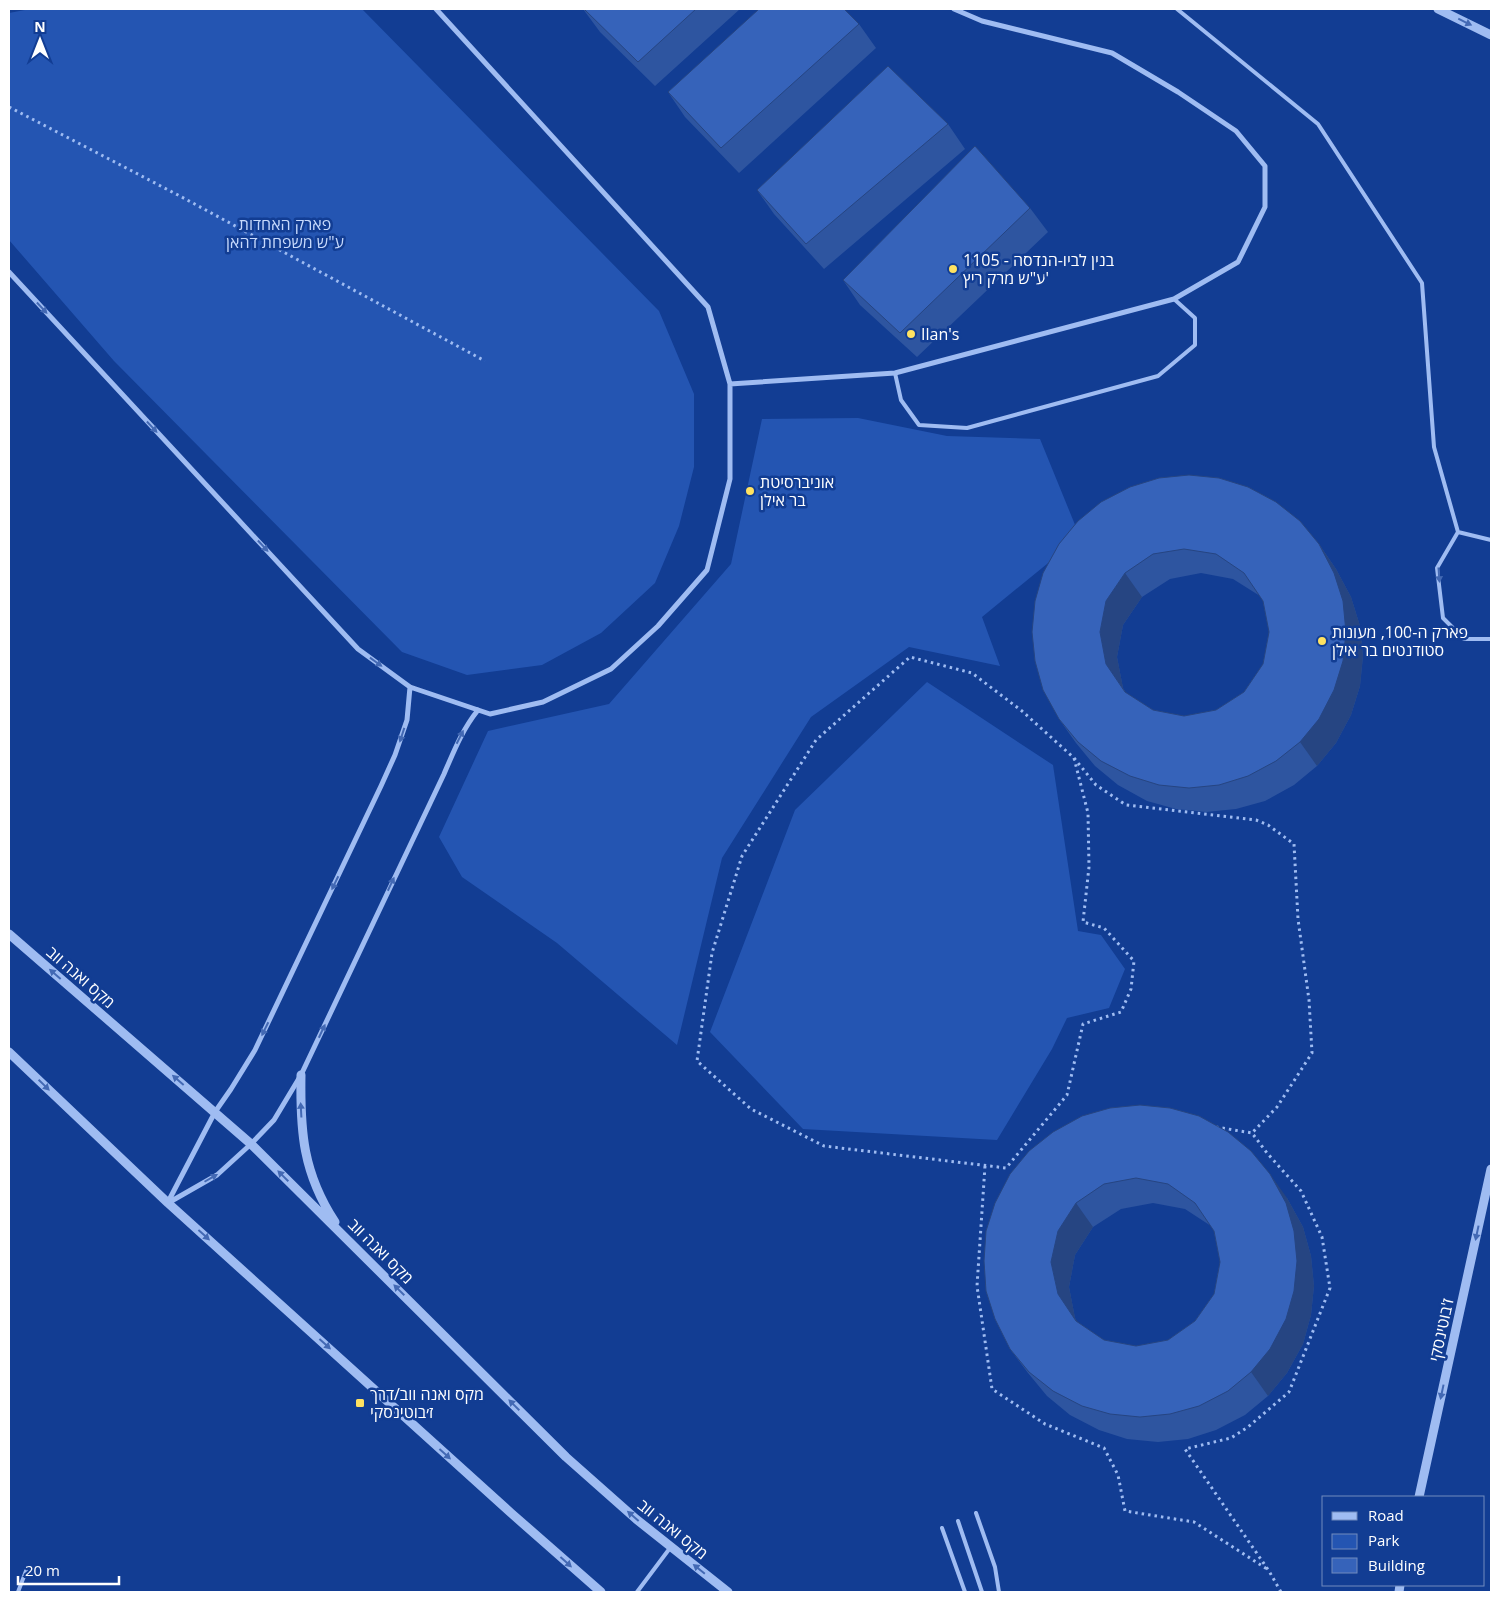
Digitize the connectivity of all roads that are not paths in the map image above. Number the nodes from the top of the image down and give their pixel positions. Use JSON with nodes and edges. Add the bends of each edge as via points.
{"nodes":[{"id":1,"x":436,"y":9,"type":"edge"},
{"id":2,"x":954,"y":9,"type":"edge"},
{"id":3,"x":1177,"y":9,"type":"edge"},
{"id":4,"x":1438,"y":9,"type":"edge"},
{"id":5,"x":1491,"y":35,"type":"edge"},
{"id":6,"x":9,"y":272,"type":"edge"},
{"id":7,"x":1174,"y":299,"type":"junction"},
{"id":8,"x":895,"y":373,"type":"junction"},
{"id":9,"x":730,"y":384,"type":"junction"},
{"id":10,"x":1458,"y":532,"type":"junction"},
{"id":11,"x":1491,"y":540,"type":"edge"},
{"id":12,"x":1491,"y":639,"type":"edge"},
{"id":13,"x":410,"y":687,"type":"junction"},
{"id":14,"x":478,"y":710,"type":"junction"},
{"id":15,"x":9,"y":934,"type":"edge"},
{"id":16,"x":9,"y":1052,"type":"edge"},
{"id":17,"x":301,"y":1075,"type":"junction"},
{"id":18,"x":214,"y":1112,"type":"junction"},
{"id":19,"x":251,"y":1144,"type":"junction"},
{"id":20,"x":1491,"y":1168,"type":"edge"},
{"id":21,"x":168,"y":1203,"type":"junction"},
{"id":22,"x":345,"y":1237,"type":"junction"},
{"id":23,"x":1419,"y":1496,"type":"edge"},
{"id":24,"x":976,"y":1513,"type":"dead end"},
{"id":25,"x":958,"y":1521,"type":"dead end"},
{"id":26,"x":942,"y":1528,"type":"dead end"},
{"id":27,"x":671,"y":1546,"type":"junction"},
{"id":28,"x":26,"y":1571,"type":"dead end"},
{"id":29,"x":18,"y":1592,"type":"edge"},
{"id":30,"x":601,"y":1592,"type":"edge"},
{"id":31,"x":638,"y":1592,"type":"edge"},
{"id":32,"x":728,"y":1592,"type":"edge"},
{"id":33,"x":965,"y":1592,"type":"edge"},
{"id":34,"x":982,"y":1592,"type":"edge"},
{"id":35,"x":999,"y":1592,"type":"edge"}],
"edges":[{"from":1,"to":9,"type":"street","via":[[708,307]]},
{"from":2,"to":7,"type":"street","via":[[982,21],[1112,53],[1236,131],[1265,166],[1265,207],[1238,262]]},
{"from":3,"to":10,"type":"lane","via":[[1318,124],[1422,283],[1434,447]]},
{"from":4,"to":5,"type":"street","one_way":true},
{"from":6,"to":13,"type":"street","one_way":true,"via":[[358,649]]},
{"from":7,"to":8,"type":"street"},
{"from":7,"to":8,"type":"lane","via":[[1195,318],[1195,345],[1158,376],[967,428],[919,425],[902,400]]},
{"from":8,"to":9,"type":"street"},
{"from":9,"to":14,"type":"street","via":[[730,479],[707,570],[658,626],[611,669],[543,702],[490,714]]},
{"from":10,"to":11,"type":"lane"},
{"from":10,"to":12,"type":"lane","one_way":true,"via":[[1437,568],[1443,618],[1464,639]]},
{"from":13,"to":14,"type":"street"},
{"from":13,"to":18,"type":"street","one_way":true,"via":[[407,720],[395,755],[255,1050]]},
{"from":17,"to":14,"type":"street","one_way":true,"via":[[458,742]]},
{"from":18,"to":15,"type":"street","name":"מקס ואנה ווב","one_way":true},
{"from":16,"to":21,"type":"street","one_way":true},
{"from":17,"to":19,"type":"street","via":[[274,1120]]},
{"from":22,"to":17,"type":"street","one_way":true,"via":[[322,1202],[312,1175],[302,1132]]},
{"from":18,"to":19,"type":"street","name":"מקס ואנה ווב"},
{"from":18,"to":21,"type":"street"},
{"from":21,"to":19,"type":"street","one_way":true,"via":[[217,1175]]},
{"from":22,"to":19,"type":"street","name":"מקס ואנה ווב","one_way":true},
{"from":20,"to":23,"type":"street","name":"ז'בוטינסקי","one_way":true},
{"from":21,"to":30,"type":"street","one_way":true},
{"from":27,"to":22,"type":"street","name":"מקס ואנה ווב","one_way":true,"via":[[566,1457]]},
{"from":24,"to":35,"type":"lane","via":[[995,1567]]},
{"from":25,"to":34,"type":"lane"},
{"from":26,"to":33,"type":"lane"},
{"from":27,"to":31,"type":"lane"},
{"from":32,"to":27,"type":"street","name":"מקס ואנה ווב","one_way":true},
{"from":28,"to":29,"type":"lane"}]}
